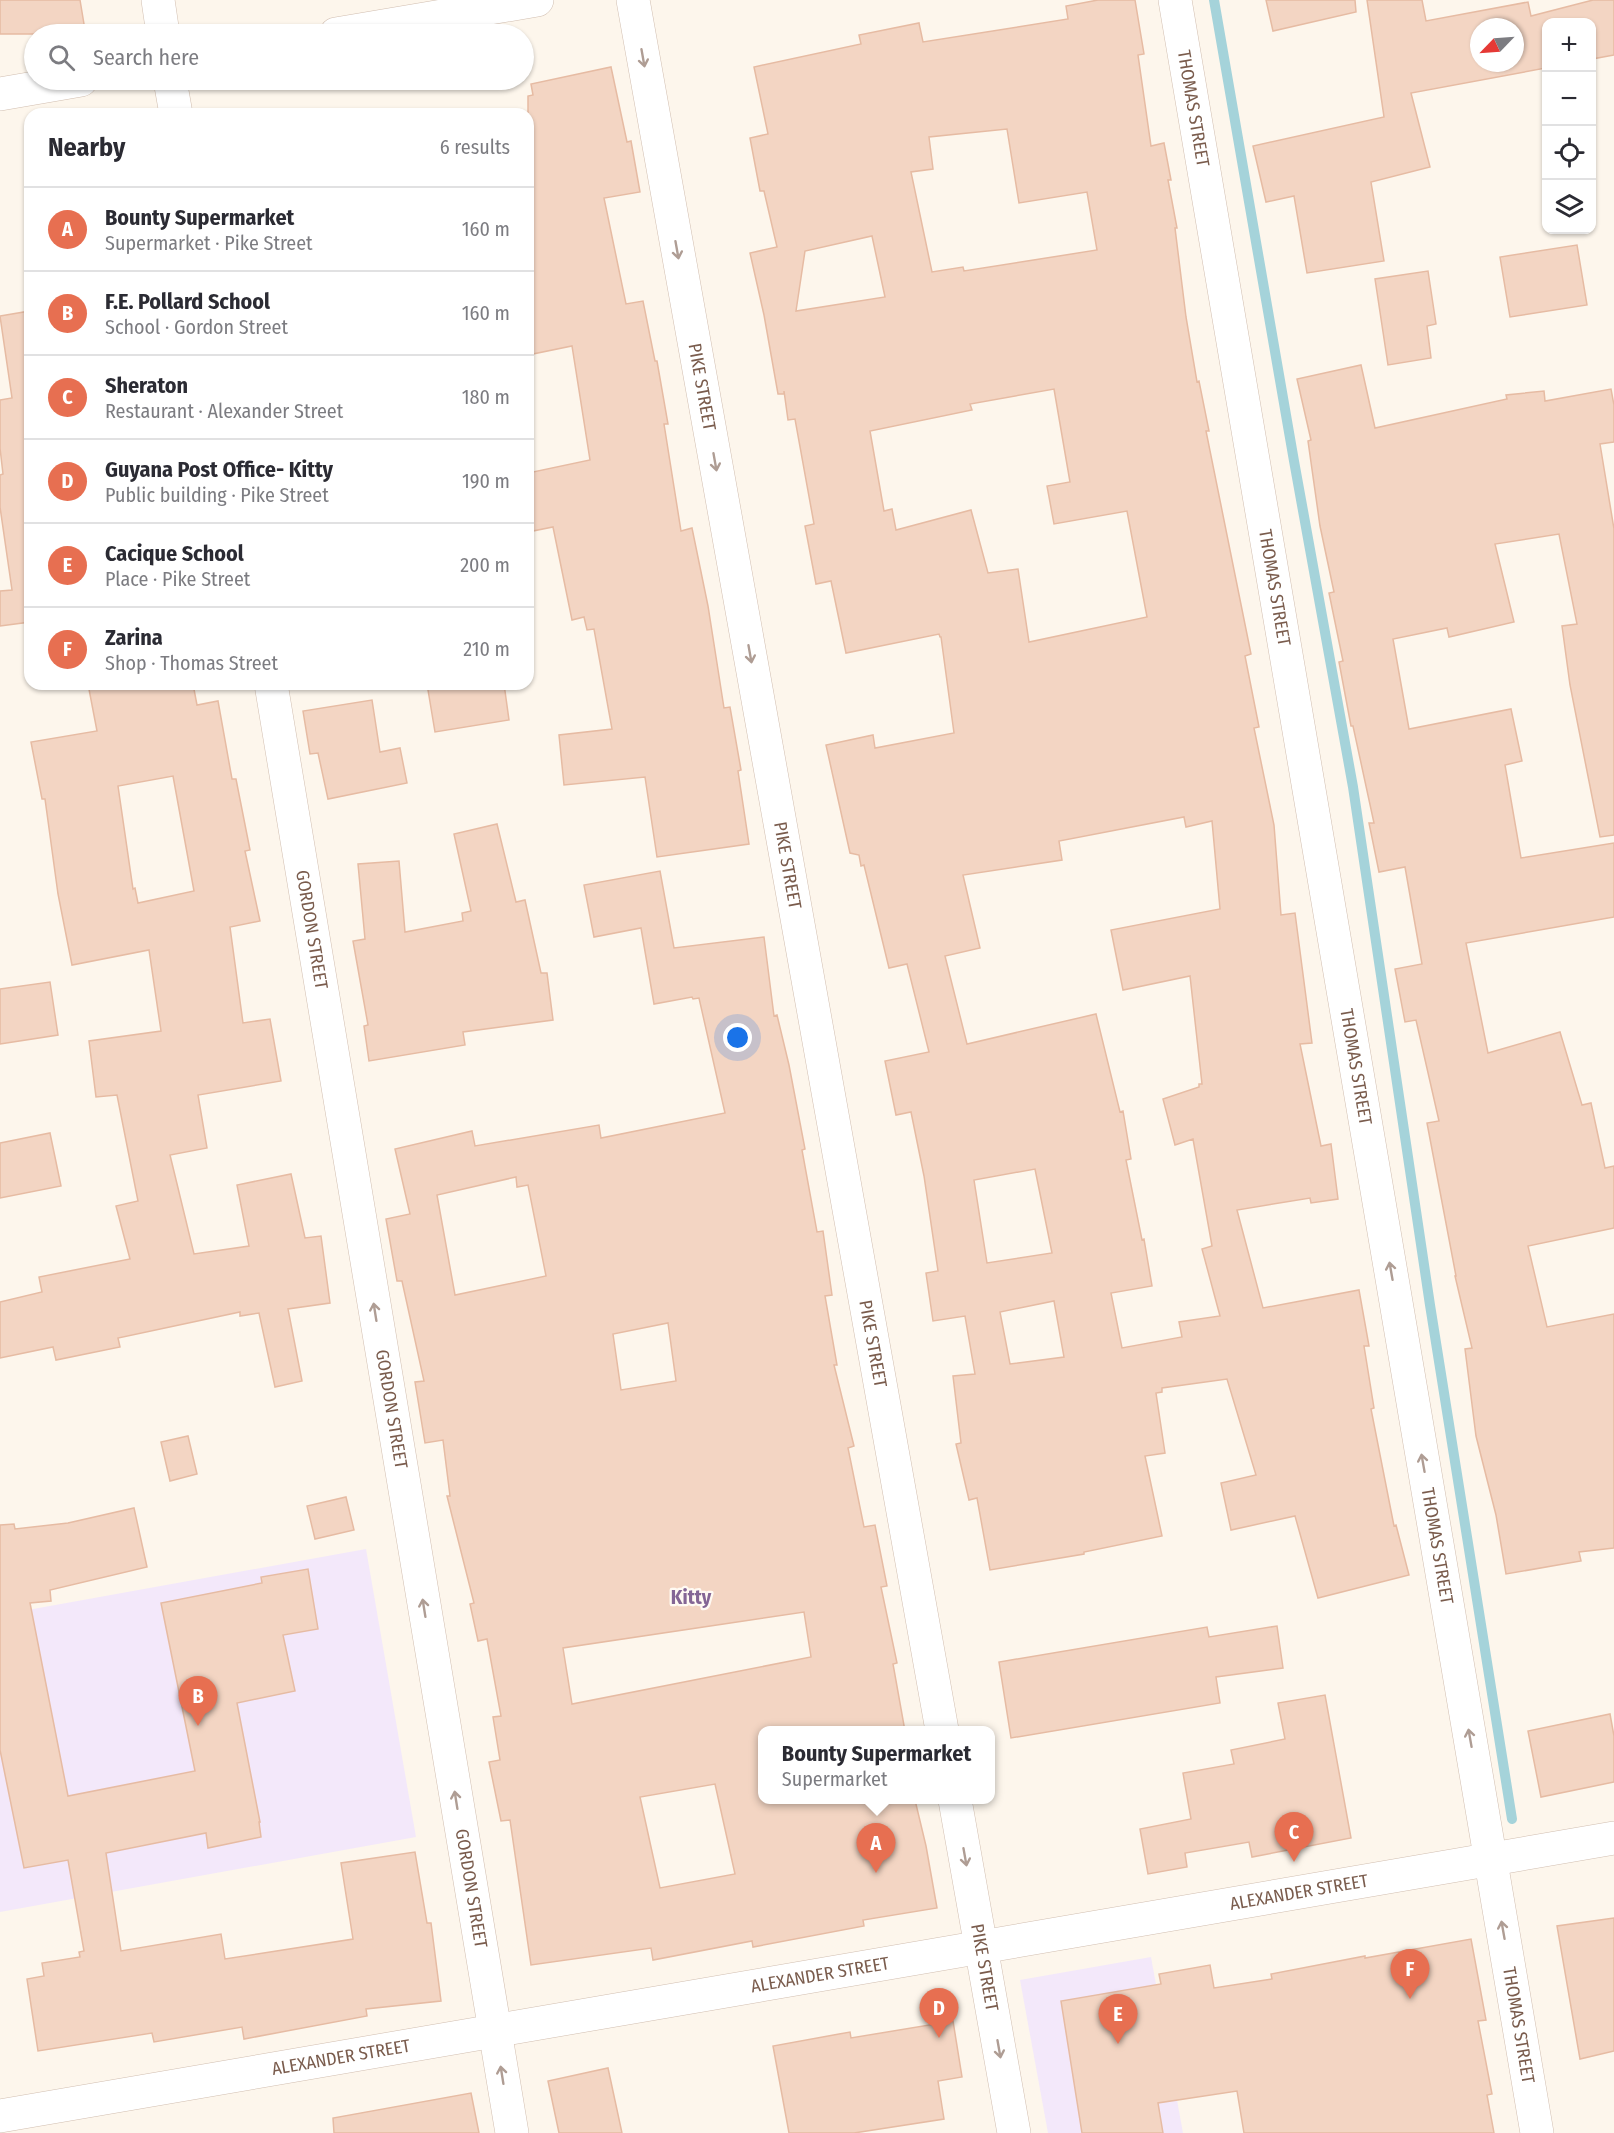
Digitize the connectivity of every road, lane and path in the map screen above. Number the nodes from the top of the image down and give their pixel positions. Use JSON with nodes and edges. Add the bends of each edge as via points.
{"nodes":[{"id":1,"x":158,"y":0,"type":"edge"},
{"id":2,"x":537,"y":0,"type":"edge"},
{"id":3,"x":633,"y":0,"type":"edge"},
{"id":4,"x":1175,"y":0,"type":"edge"},
{"id":5,"x":162,"y":24,"type":"edge"},
{"id":6,"x":395,"y":24,"type":"edge"},
{"id":7,"x":24,"y":90,"type":"edge"},
{"id":8,"x":172,"y":90,"type":"edge"},
{"id":9,"x":0,"y":94,"type":"edge"},
{"id":10,"x":175,"y":108,"type":"edge"},
{"id":11,"x":272,"y":690,"type":"edge"},
{"id":12,"x":941,"y":1726,"type":"edge"},
{"id":13,"x":956,"y":1804,"type":"edge"},
{"id":14,"x":1614,"y":1838,"type":"edge"},
{"id":15,"x":1491,"y":1859,"type":"junction"},
{"id":16,"x":981,"y":1948,"type":"junction"},
{"id":17,"x":495,"y":2032,"type":"junction"},
{"id":18,"x":13,"y":2115,"type":"edge"},
{"id":19,"x":512,"y":2133,"type":"edge"},
{"id":20,"x":1014,"y":2133,"type":"edge"},
{"id":21,"x":1537,"y":2133,"type":"edge"}],
"edges":[{"from":1,"to":5,"type":"street"},
{"from":2,"to":6,"type":"street"},
{"from":3,"to":12,"type":"street","name":"PIKE STREET","one_way":true},
{"from":15,"to":4,"type":"street","name":"THOMAS STREET","one_way":true},
{"from":7,"to":9,"type":"street"},
{"from":8,"to":10,"type":"street"},
{"from":17,"to":11,"type":"street","name":"GORDON STREET","one_way":true},
{"from":13,"to":16,"type":"street","name":"PIKE STREET","one_way":true},
{"from":14,"to":15,"type":"street","name":"ALEXANDER STREET"},
{"from":15,"to":16,"type":"street","name":"ALEXANDER STREET"},
{"from":21,"to":15,"type":"street","name":"THOMAS STREET","one_way":true},
{"from":16,"to":17,"type":"street","name":"ALEXANDER STREET"},
{"from":16,"to":20,"type":"street","name":"PIKE STREET","one_way":true},
{"from":17,"to":18,"type":"street","name":"ALEXANDER STREET"},
{"from":19,"to":17,"type":"street","name":"GORDON STREET","one_way":true}]}
